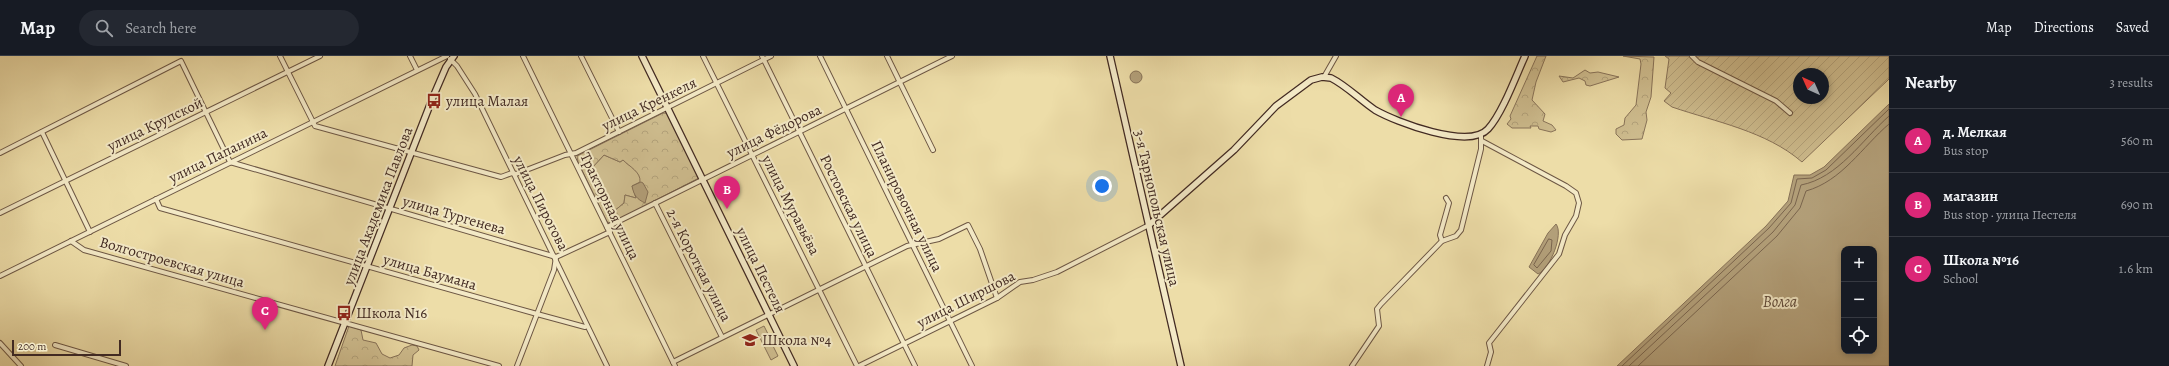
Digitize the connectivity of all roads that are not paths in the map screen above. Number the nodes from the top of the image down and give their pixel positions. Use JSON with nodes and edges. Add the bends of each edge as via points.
{"nodes":[{"id":1,"x":280,"y":56,"type":"edge"},
{"id":2,"x":320,"y":56,"type":"edge"},
{"id":3,"x":410,"y":56,"type":"edge"},
{"id":4,"x":523,"y":56,"type":"edge"},
{"id":5,"x":581,"y":56,"type":"edge"},
{"id":6,"x":642,"y":56,"type":"edge"},
{"id":7,"x":703,"y":56,"type":"edge"},
{"id":8,"x":771,"y":56,"type":"edge"},
{"id":9,"x":820,"y":56,"type":"edge"},
{"id":10,"x":887,"y":56,"type":"edge"},
{"id":11,"x":1110,"y":56,"type":"edge"},
{"id":12,"x":1336,"y":56,"type":"edge"},
{"id":13,"x":1525,"y":56,"type":"edge"},
{"id":14,"x":1692,"y":56,"type":"edge"},
{"id":15,"x":449,"y":57,"type":"edge"},
{"id":16,"x":949,"y":57,"type":"edge"},
{"id":17,"x":763,"y":58,"type":"edge"},
{"id":18,"x":417,"y":70,"type":"junction"},
{"id":19,"x":288,"y":72,"type":"junction"},
{"id":20,"x":1324,"y":77,"type":"junction"},
{"id":21,"x":899,"y":82,"type":"junction"},
{"id":22,"x":717,"y":84,"type":"junction"},
{"id":23,"x":668,"y":108,"type":"junction"},
{"id":24,"x":846,"y":109,"type":"junction"},
{"id":25,"x":206,"y":112,"type":"junction"},
{"id":26,"x":1790,"y":113,"type":"dead end"},
{"id":27,"x":313,"y":122,"type":"junction"},
{"id":28,"x":42,"y":132,"type":"junction"},
{"id":29,"x":619,"y":132,"type":"junction"},
{"id":30,"x":799,"y":132,"type":"junction"},
{"id":31,"x":1481,"y":138,"type":"junction"},
{"id":32,"x":934,"y":150,"type":"dead end"},
{"id":33,"x":411,"y":152,"type":"junction"},
{"id":34,"x":0,"y":153,"type":"edge"},
{"id":35,"x":571,"y":154,"type":"junction"},
{"id":36,"x":752,"y":155,"type":"junction"},
{"id":37,"x":230,"y":162,"type":"junction"},
{"id":38,"x":512,"y":173,"type":"junction"},
{"id":39,"x":703,"y":179,"type":"junction"},
{"id":40,"x":66,"y":181,"type":"junction"},
{"id":41,"x":1446,"y":198,"type":"dead end"},
{"id":42,"x":156,"y":199,"type":"junction"},
{"id":43,"x":655,"y":203,"type":"junction"},
{"id":44,"x":388,"y":209,"type":"junction"},
{"id":45,"x":0,"y":214,"type":"edge"},
{"id":46,"x":1149,"y":225,"type":"junction"},
{"id":47,"x":607,"y":227,"type":"junction"},
{"id":48,"x":90,"y":232,"type":"junction"},
{"id":49,"x":610,"y":232,"type":"junction"},
{"id":50,"x":71,"y":241,"type":"junction"},
{"id":51,"x":1442,"y":241,"type":"junction"},
{"id":52,"x":913,"y":246,"type":"junction"},
{"id":53,"x":556,"y":257,"type":"junction"},
{"id":54,"x":366,"y":266,"type":"junction"},
{"id":55,"x":866,"y":266,"type":"junction"},
{"id":56,"x":0,"y":276,"type":"edge"},
{"id":57,"x":820,"y":289,"type":"junction"},
{"id":58,"x":997,"y":298,"type":"junction"},
{"id":59,"x":537,"y":314,"type":"junction"},
{"id":60,"x":769,"y":314,"type":"junction"},
{"id":61,"x":950,"y":321,"type":"junction"},
{"id":62,"x":344,"y":323,"type":"junction"},
{"id":63,"x":588,"y":326,"type":"junction"},
{"id":64,"x":722,"y":337,"type":"junction"},
{"id":65,"x":0,"y":343,"type":"edge"},
{"id":66,"x":904,"y":344,"type":"junction"},
{"id":67,"x":55,"y":345,"type":"dead end"},
{"id":68,"x":674,"y":365,"type":"edge"},
{"id":69,"x":21,"y":366,"type":"edge"},
{"id":70,"x":126,"y":366,"type":"edge"},
{"id":71,"x":328,"y":366,"type":"edge"},
{"id":72,"x":499,"y":366,"type":"edge"},
{"id":73,"x":517,"y":366,"type":"edge"},
{"id":74,"x":608,"y":366,"type":"edge"},
{"id":75,"x":794,"y":366,"type":"edge"},
{"id":76,"x":858,"y":366,"type":"edge"},
{"id":77,"x":915,"y":366,"type":"edge"},
{"id":78,"x":972,"y":366,"type":"edge"},
{"id":79,"x":1180,"y":366,"type":"edge"},
{"id":80,"x":1352,"y":366,"type":"edge"},
{"id":81,"x":1486,"y":366,"type":"edge"}],
"edges":[{"from":1,"to":19,"type":"street"},
{"from":2,"to":19,"type":"street","name":"улица Крупской"},
{"from":3,"to":18,"type":"street"},
{"from":4,"to":35,"type":"street","name":"Тракторная улица"},
{"from":5,"to":29,"type":"street"},
{"from":6,"to":23,"type":"street","name":"улица Пестеля"},
{"from":7,"to":22,"type":"street","name":"улица Муравьёва"},
{"from":8,"to":17,"type":"street","name":"улица Кренкеля"},
{"from":9,"to":24,"type":"street","name":"Планировочная улица"},
{"from":10,"to":21,"type":"street"},
{"from":11,"to":46,"type":"street","name":"3-я Тарнопольская улица"},
{"from":12,"to":20,"type":"street"},
{"from":13,"to":31,"type":"street","via":[[1492,123]]},
{"from":14,"to":26,"type":"street","via":[[1698,62],[1776,101]]},
{"from":15,"to":18,"type":"street","name":"улица Папанина"},
{"from":15,"to":33,"type":"street","name":"улица Академика Павлова","via":[[432,93]]},
{"from":15,"to":38,"type":"street","name":"улица Пирогова","via":[[475,94]]},
{"from":16,"to":21,"type":"street","name":"улица Фёдорова"},
{"from":17,"to":22,"type":"street","name":"улица Кренкеля"},
{"from":17,"to":30,"type":"street","name":"Ростовская улица"},
{"from":18,"to":27,"type":"street","name":"улица Папанина"},
{"from":19,"to":25,"type":"street","name":"улица Крупской"},
{"from":19,"to":27,"type":"street"},
{"from":20,"to":31,"type":"street","via":[[1338,82],[1365,103],[1397,121],[1460,137]]},
{"from":20,"to":46,"type":"street","via":[[1303,85],[1276,106],[1234,150]]},
{"from":21,"to":24,"type":"street","name":"улица Фёдорова"},
{"from":21,"to":32,"type":"street"},
{"from":22,"to":23,"type":"street","name":"улица Кренкеля"},
{"from":22,"to":36,"type":"street","name":"улица Муравьёва"},
{"from":23,"to":29,"type":"street","name":"улица Кренкеля"},
{"from":23,"to":39,"type":"street","name":"улица Пестеля"},
{"from":24,"to":30,"type":"street","name":"улица Фёдорова"},
{"from":24,"to":52,"type":"street","name":"Планировочная улица"},
{"from":25,"to":28,"type":"street","via":[[180,61]]},
{"from":25,"to":37,"type":"street"},
{"from":25,"to":40,"type":"street","name":"улица Крупской"},
{"from":27,"to":33,"type":"street","name":"улица Кренкеля","via":[[315,126]]},
{"from":27,"to":37,"type":"street","name":"улица Папанина"},
{"from":28,"to":34,"type":"street"},
{"from":28,"to":40,"type":"street"},
{"from":29,"to":35,"type":"street","name":"улица Кренкеля"},
{"from":30,"to":36,"type":"street","name":"улица Фёдорова"},
{"from":30,"to":55,"type":"street","name":"Ростовская улица"},
{"from":31,"to":51,"type":"street","via":[[1461,230],[1456,236]]},
{"from":31,"to":81,"type":"street","via":[[1566,186],[1576,193],[1579,203],[1559,254],[1489,343],[1490,352]]},
{"from":33,"to":38,"type":"street","name":"улица Кренкеля","via":[[501,177]]},
{"from":33,"to":44,"type":"street","name":"улица Академика Павлова"},
{"from":35,"to":38,"type":"street","name":"улица Кренкеля","via":[[516,174]]},
{"from":35,"to":47,"type":"street","name":"Тракторная улица"},
{"from":36,"to":39,"type":"street","name":"улица Фёдорова"},
{"from":36,"to":57,"type":"street","name":"улица Муравьёва"},
{"from":37,"to":42,"type":"street","name":"улица Папанина"},
{"from":37,"to":44,"type":"street","name":"улица Тургенева"},
{"from":38,"to":53,"type":"street","name":"улица Пирогова"},
{"from":39,"to":43,"type":"street","name":"улица Фёдорова"},
{"from":39,"to":60,"type":"street","name":"улица Пестеля"},
{"from":40,"to":45,"type":"street","name":"улица Крупской"},
{"from":40,"to":48,"type":"street"},
{"from":41,"to":51,"type":"street","via":[[1449,203],[1440,235]]},
{"from":42,"to":48,"type":"street","name":"улица Папанина"},
{"from":42,"to":54,"type":"street","name":"улица Баумана","via":[[160,208]]},
{"from":43,"to":47,"type":"street","name":"улица Фёдорова"},
{"from":43,"to":64,"type":"street","name":"2-я Короткая улица"},
{"from":44,"to":53,"type":"street","name":"улица Тургенева"},
{"from":44,"to":54,"type":"street","name":"улица Академика Павлова"},
{"from":46,"to":58,"type":"street","name":"улица Ширшова","via":[[1057,272],[1020,282]]},
{"from":46,"to":79,"type":"street","name":"3-я Тарнопольская улица"},
{"from":47,"to":49,"type":"street","name":"Тракторная улица"},
{"from":48,"to":50,"type":"street","name":"улица Папанина"},
{"from":49,"to":53,"type":"street"},
{"from":49,"to":68,"type":"street","name":"Тракторная улица"},
{"from":50,"to":56,"type":"street","name":"улица Папанина"},
{"from":50,"to":62,"type":"street","name":"Волгостроевская улица","via":[[84,250]]},
{"from":51,"to":80,"type":"street","via":[[1377,309],[1379,326]]},
{"from":52,"to":55,"type":"street","via":[[907,246]]},
{"from":52,"to":58,"type":"street","via":[[940,239],[968,225],[980,249]]},
{"from":52,"to":61,"type":"street","name":"Планировочная улица"},
{"from":53,"to":59,"type":"street","via":[[554,270]]},
{"from":53,"to":63,"type":"street","name":"улица Пирогова"},
{"from":54,"to":59,"type":"street","name":"улица Баумана"},
{"from":54,"to":62,"type":"street","name":"улица Академика Павлова"},
{"from":55,"to":57,"type":"street"},
{"from":55,"to":66,"type":"street","name":"Ростовская улица"},
{"from":57,"to":60,"type":"street"},
{"from":57,"to":76,"type":"street","name":"улица Муравьёва"},
{"from":58,"to":61,"type":"street","name":"улица Ширшова"},
{"from":59,"to":63,"type":"street","name":"улица Баумана"},
{"from":59,"to":73,"type":"street"},
{"from":60,"to":64,"type":"street"},
{"from":60,"to":75,"type":"street","name":"улица Пестеля"},
{"from":61,"to":66,"type":"street","name":"улица Ширшова"},
{"from":61,"to":78,"type":"street","name":"Планировочная улица"},
{"from":62,"to":71,"type":"street","name":"улица Академика Павлова"},
{"from":62,"to":72,"type":"street","name":"Волгостроевская улица"},
{"from":63,"to":74,"type":"street","name":"улица Пирогова"},
{"from":64,"to":68,"type":"street"},
{"from":65,"to":69,"type":"street"},
{"from":66,"to":76,"type":"street","name":"улица Ширшова"},
{"from":66,"to":77,"type":"street","name":"Ростовская улица"},
{"from":67,"to":70,"type":"street"}]}
